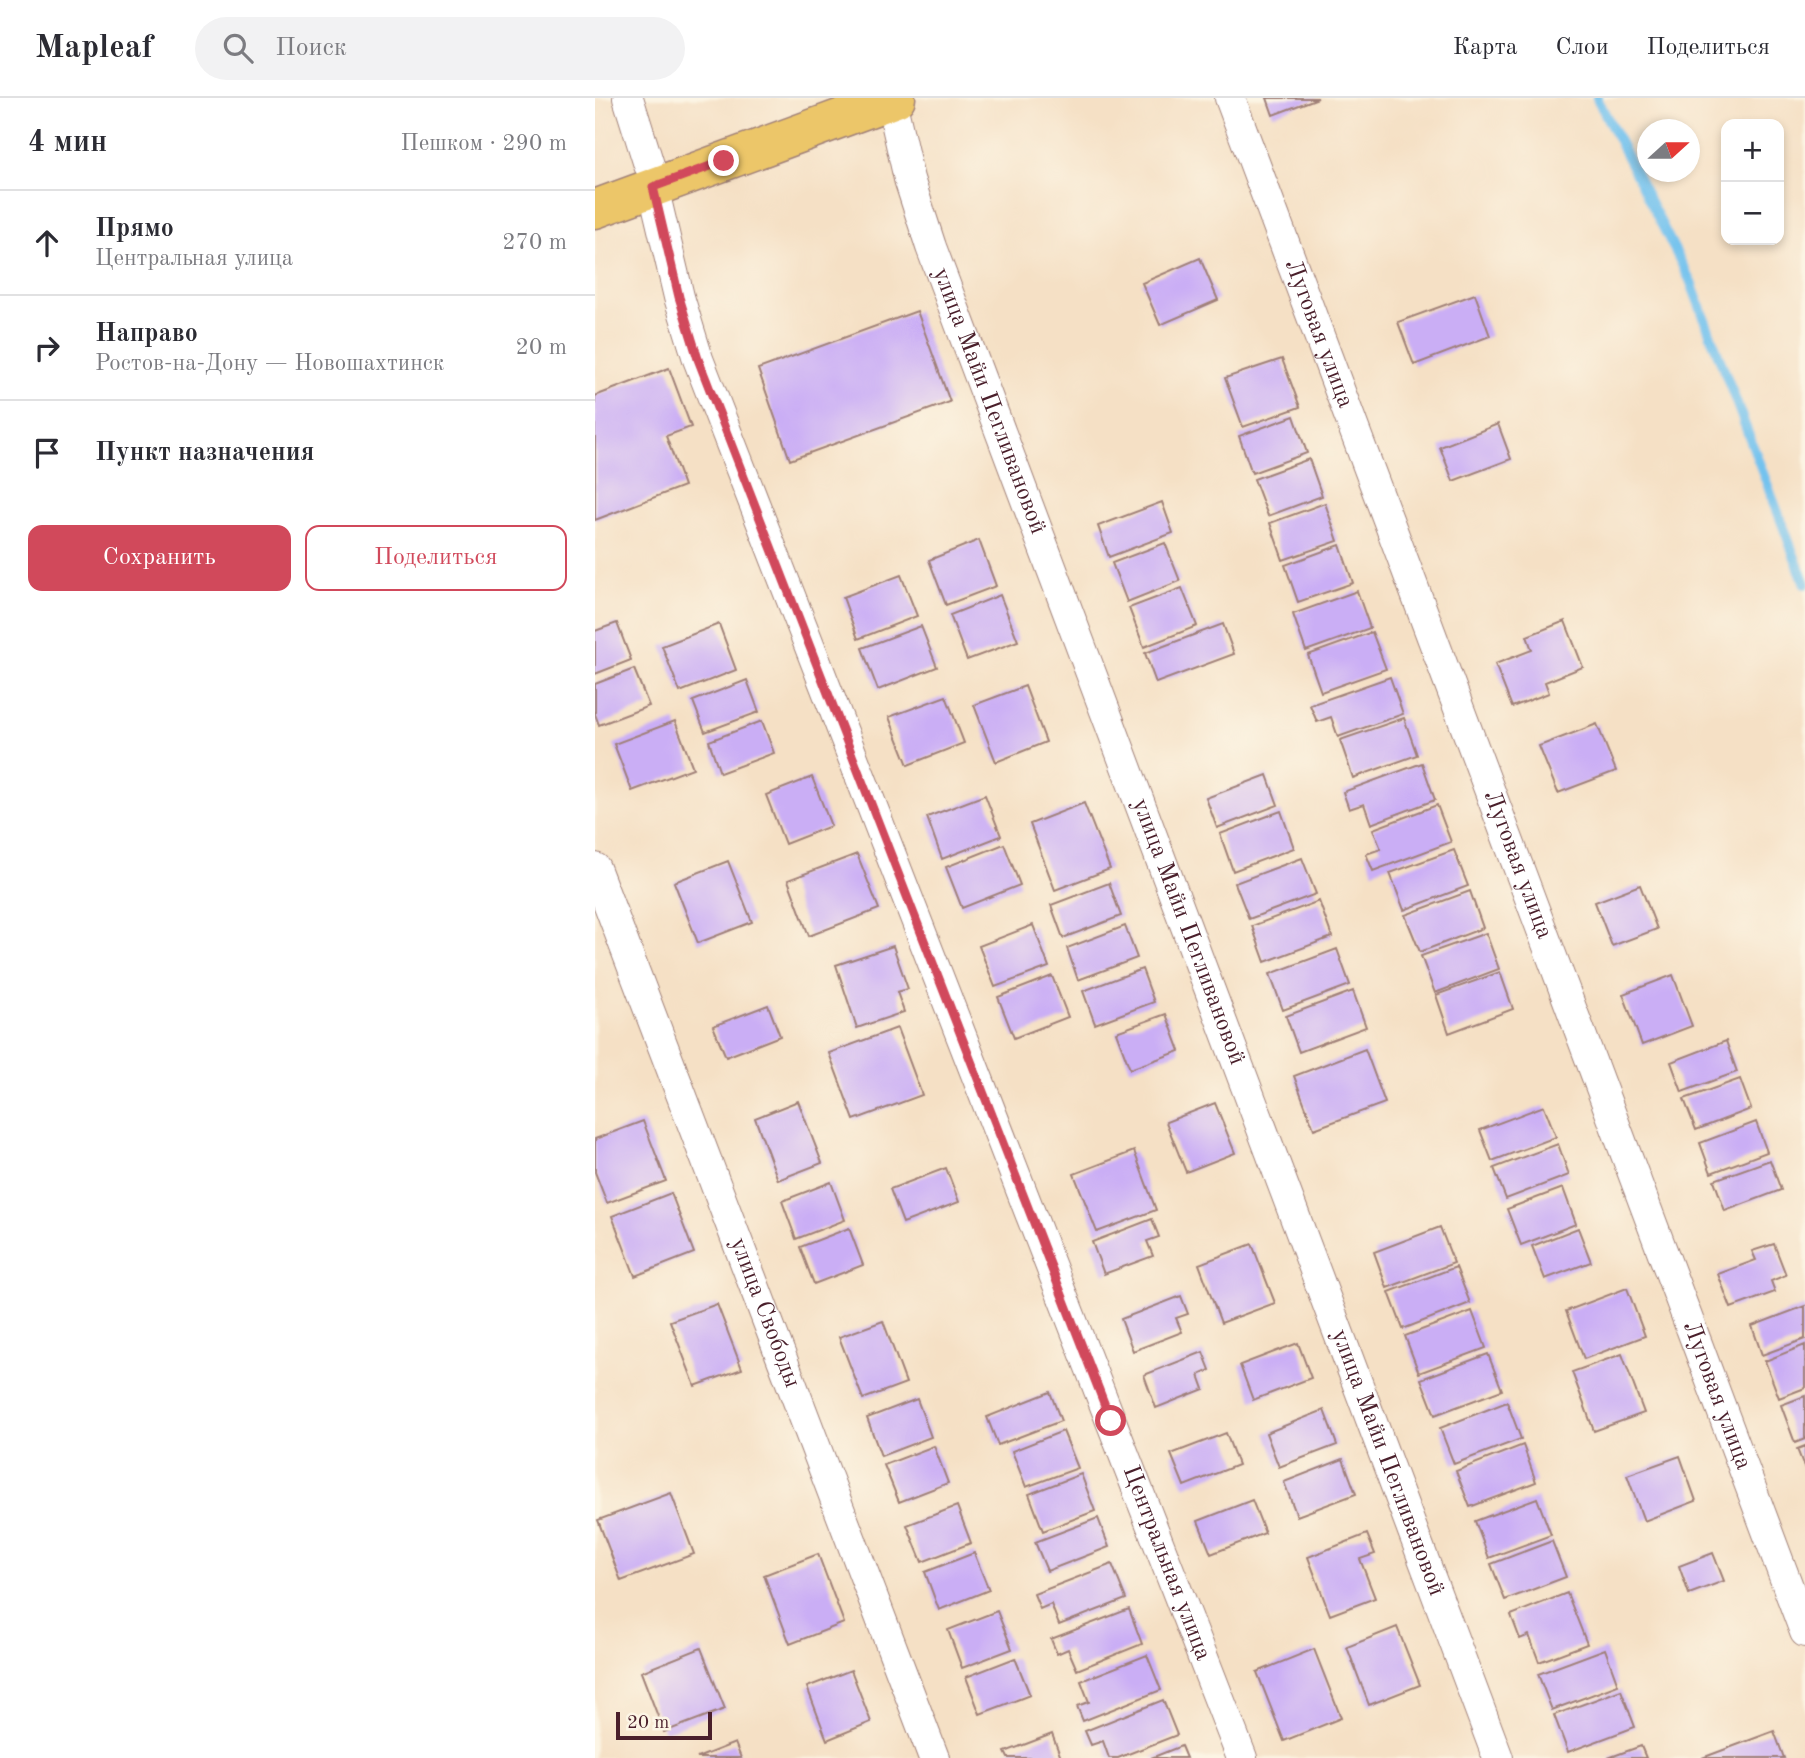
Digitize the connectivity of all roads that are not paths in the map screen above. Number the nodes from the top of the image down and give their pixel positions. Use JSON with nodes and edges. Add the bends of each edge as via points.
{"nodes":[{"id":1,"x":628,"y":98,"type":"edge"},
{"id":2,"x":838,"y":98,"type":"edge"},
{"id":3,"x":1230,"y":98,"type":"edge"},
{"id":4,"x":893,"y":99,"type":"edge"},
{"id":5,"x":651,"y":176,"type":"junction"},
{"id":6,"x":595,"y":184,"type":"edge"},
{"id":7,"x":595,"y":209,"type":"edge"},
{"id":8,"x":595,"y":868,"type":"edge"},
{"id":9,"x":1805,"y":1632,"type":"edge"},
{"id":10,"x":934,"y":1758,"type":"edge"},
{"id":11,"x":1242,"y":1758,"type":"edge"},
{"id":12,"x":1498,"y":1758,"type":"edge"}],
"edges":[{"from":1,"to":5,"type":"street","name":"Центральная улица"},
{"from":2,"to":5,"type":"main road"},
{"from":3,"to":9,"type":"street","name":"Луговая улица"},
{"from":4,"to":5,"type":"main road"},
{"from":4,"to":12,"type":"street","name":"улица Майи Пегливановой","via":[[909,179],[931,247]]},
{"from":5,"to":6,"type":"main road"},
{"from":5,"to":7,"type":"main road"},
{"from":5,"to":11,"type":"street","name":"Центральная улица","via":[[698,359]]},
{"from":8,"to":10,"type":"street","name":"улица Свободы"}]}
